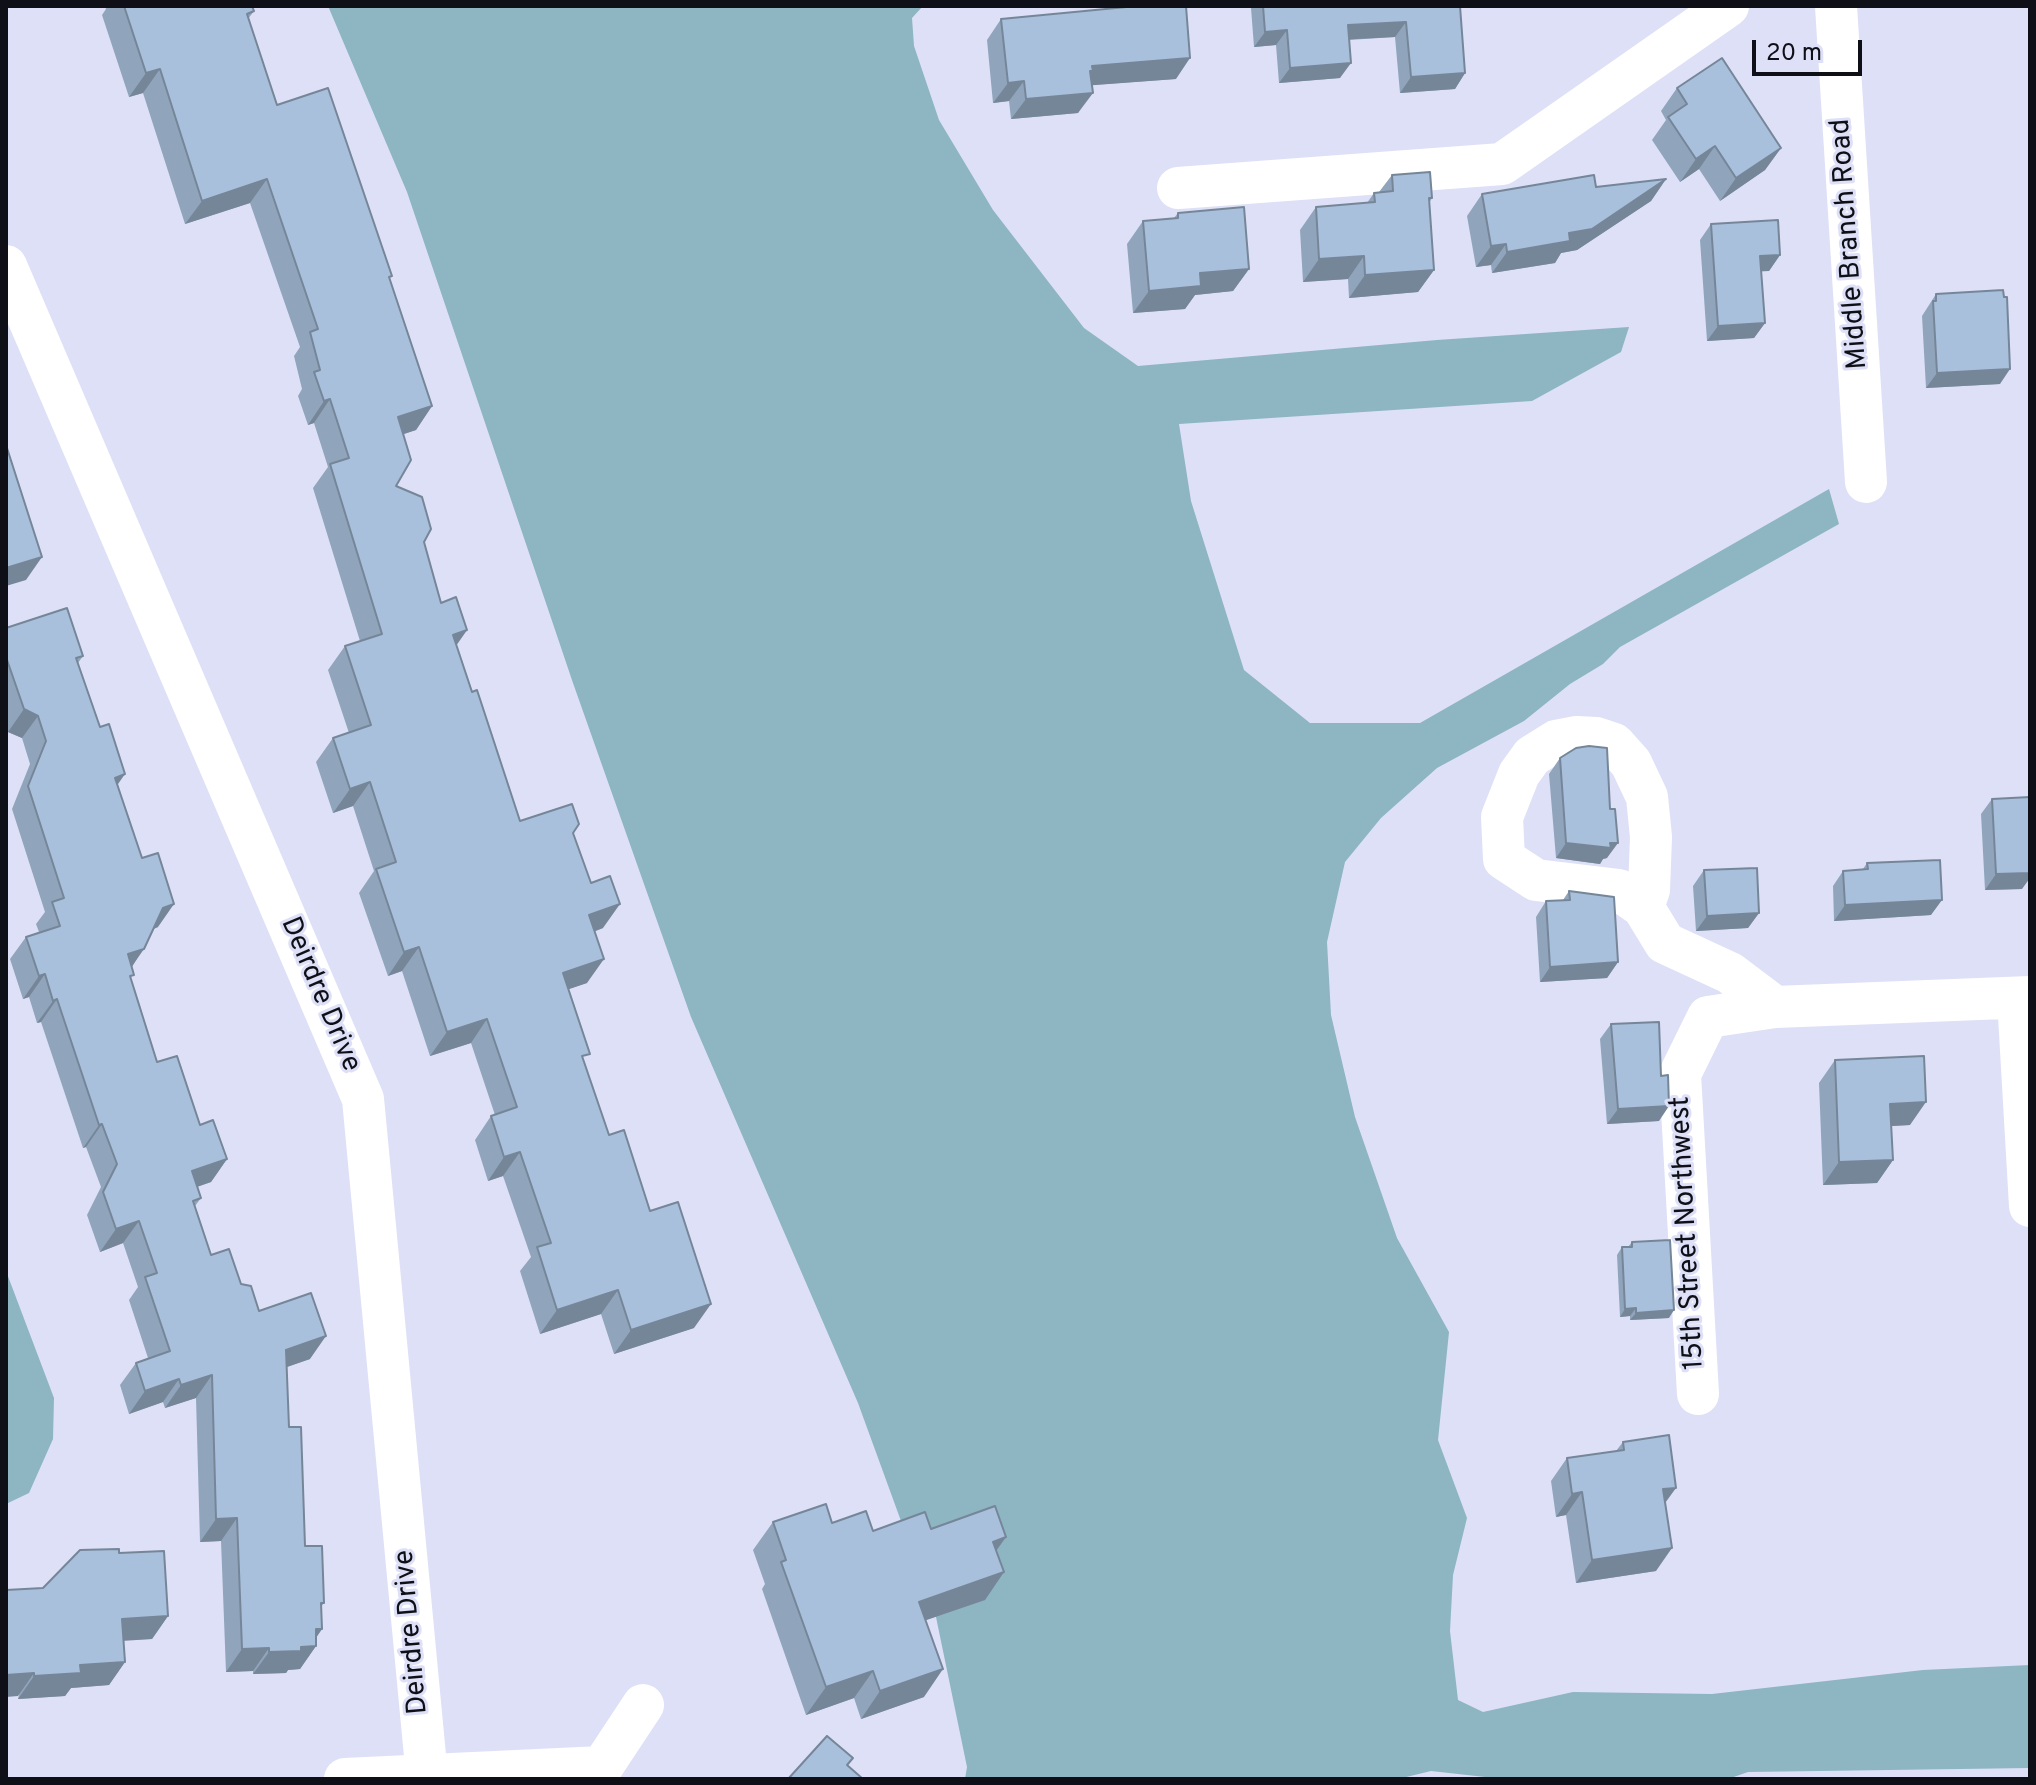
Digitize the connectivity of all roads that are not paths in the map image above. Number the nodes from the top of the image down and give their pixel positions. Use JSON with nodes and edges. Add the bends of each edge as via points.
{"nodes":[{"id":1,"x":1728,"y":6,"type":"edge"},
{"id":2,"x":1836,"y":6,"type":"edge"},
{"id":3,"x":1178,"y":188,"type":"dead end"},
{"id":4,"x":6,"y":266,"type":"edge"},
{"id":5,"x":1866,"y":482,"type":"dead end"},
{"id":6,"x":1643,"y":907,"type":"junction"},
{"id":7,"x":2024,"y":998,"type":"edge"},
{"id":8,"x":1775,"y":1007,"type":"junction"},
{"id":9,"x":2030,"y":1206,"type":"edge"},
{"id":10,"x":1698,"y":1394,"type":"dead end"},
{"id":11,"x":643,"y":1705,"type":"dead end"},
{"id":12,"x":427,"y":1777,"type":"junction"},
{"id":13,"x":345,"y":1779,"type":"edge"}],
"edges":[{"from":1,"to":3,"type":"street","via":[[1502,164]]},
{"from":2,"to":5,"type":"street","name":"Middle Branch Road"},
{"from":4,"to":12,"type":"street","name":"Deirdre Drive","via":[[363,1099]]},
{"from":6,"to":6,"type":"street","via":[[1619,890],[1536,880],[1504,859],[1502,817],[1519,774],[1532,756],[1556,741],[1596,738],[1614,744],[1631,763],[1647,797],[1651,837],[1649,890]]},
{"from":6,"to":8,"type":"street","via":[[1665,943],[1730,973]]},
{"from":7,"to":8,"type":"street","name":"15th Street Northwest"},
{"from":7,"to":9,"type":"street"},
{"from":8,"to":10,"type":"street","name":"15th Street Northwest","via":[[1708,1017],[1680,1074]]},
{"from":11,"to":12,"type":"street","via":[[602,1767]]},
{"from":12,"to":13,"type":"street"}]}
